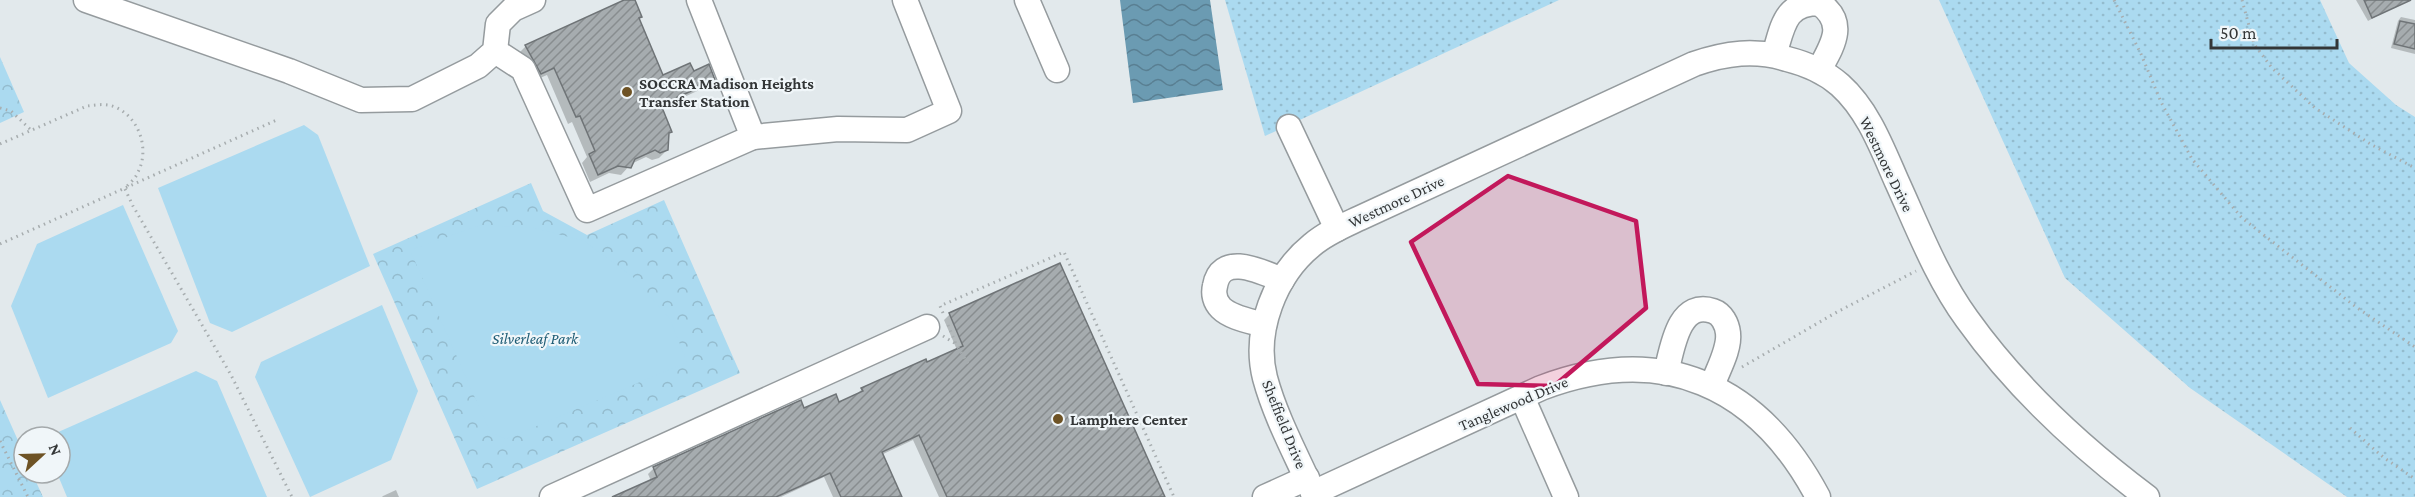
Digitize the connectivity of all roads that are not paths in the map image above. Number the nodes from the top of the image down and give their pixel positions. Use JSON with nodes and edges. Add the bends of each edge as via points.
{"nodes":[{"id":1,"x":86,"y":0,"type":"edge"},
{"id":2,"x":533,"y":0,"type":"edge"},
{"id":3,"x":699,"y":0,"type":"edge"},
{"id":4,"x":905,"y":0,"type":"edge"},
{"id":5,"x":1027,"y":0,"type":"edge"},
{"id":6,"x":495,"y":51,"type":"junction"},
{"id":7,"x":1774,"y":55,"type":"junction"},
{"id":8,"x":1057,"y":70,"type":"dead end"},
{"id":9,"x":1820,"y":70,"type":"junction"},
{"id":10,"x":1289,"y":127,"type":"dead end"},
{"id":11,"x":753,"y":137,"type":"junction"},
{"id":12,"x":1337,"y":229,"type":"junction"},
{"id":13,"x":1282,"y":280,"type":"junction"},
{"id":14,"x":1264,"y":325,"type":"junction"},
{"id":15,"x":934,"y":329,"type":"road end"},
{"id":16,"x":1666,"y":373,"type":"junction"},
{"id":17,"x":1712,"y":386,"type":"junction"},
{"id":18,"x":1522,"y":397,"type":"junction"},
{"id":19,"x":1312,"y":489,"type":"edge"},
{"id":20,"x":552,"y":497,"type":"edge"},
{"id":21,"x":1265,"y":497,"type":"edge"},
{"id":22,"x":1566,"y":497,"type":"edge"},
{"id":23,"x":1818,"y":497,"type":"edge"},
{"id":24,"x":2147,"y":497,"type":"edge"}],
"edges":[{"from":1,"to":6,"type":"street","via":[[361,100],[412,99],[478,66]]},
{"from":2,"to":6,"type":"street","via":[[513,9],[498,24]]},
{"from":3,"to":11,"type":"street"},
{"from":4,"to":11,"type":"street","via":[[950,111],[907,130],[838,129]]},
{"from":5,"to":8,"type":"street"},
{"from":6,"to":11,"type":"street","via":[[523,69],[587,210]]},
{"from":7,"to":9,"type":"street","name":"Westmore Drive"},
{"from":7,"to":9,"type":"street","via":[[1792,11],[1798,6],[1819,3],[1835,20],[1835,36]]},
{"from":7,"to":12,"type":"street","name":"Westmore Drive","via":[[1734,53],[1694,64]]},
{"from":9,"to":24,"type":"street","name":"Westmore Drive","via":[[1840,85],[1868,119],[1943,279],[1993,354],[2033,400],[2077,441]]},
{"from":10,"to":12,"type":"street"},
{"from":12,"to":13,"type":"street","name":"Westmore Drive","via":[[1311,246]]},
{"from":13,"to":14,"type":"street","name":"Sheffield Drive"},
{"from":13,"to":14,"type":"street","via":[[1244,265],[1227,270],[1216,281],[1214,291],[1221,308]]},
{"from":14,"to":19,"type":"street","name":"Sheffield Drive","via":[[1264,375]]},
{"from":15,"to":20,"type":"street"},
{"from":16,"to":17,"type":"street","name":"Tanglewood Drive"},
{"from":16,"to":17,"type":"street","via":[[1681,323],[1693,312],[1710,310],[1723,319],[1728,333]]},
{"from":16,"to":18,"type":"street","name":"Tanglewood Drive","via":[[1628,369],[1598,372],[1565,379]]},
{"from":17,"to":23,"type":"street","name":"Tanglewood Drive","via":[[1765,423],[1790,451]]},
{"from":18,"to":19,"type":"street","name":"Tanglewood Drive"},
{"from":18,"to":22,"type":"street"},
{"from":19,"to":21,"type":"street","name":"Tanglewood Drive"}]}
